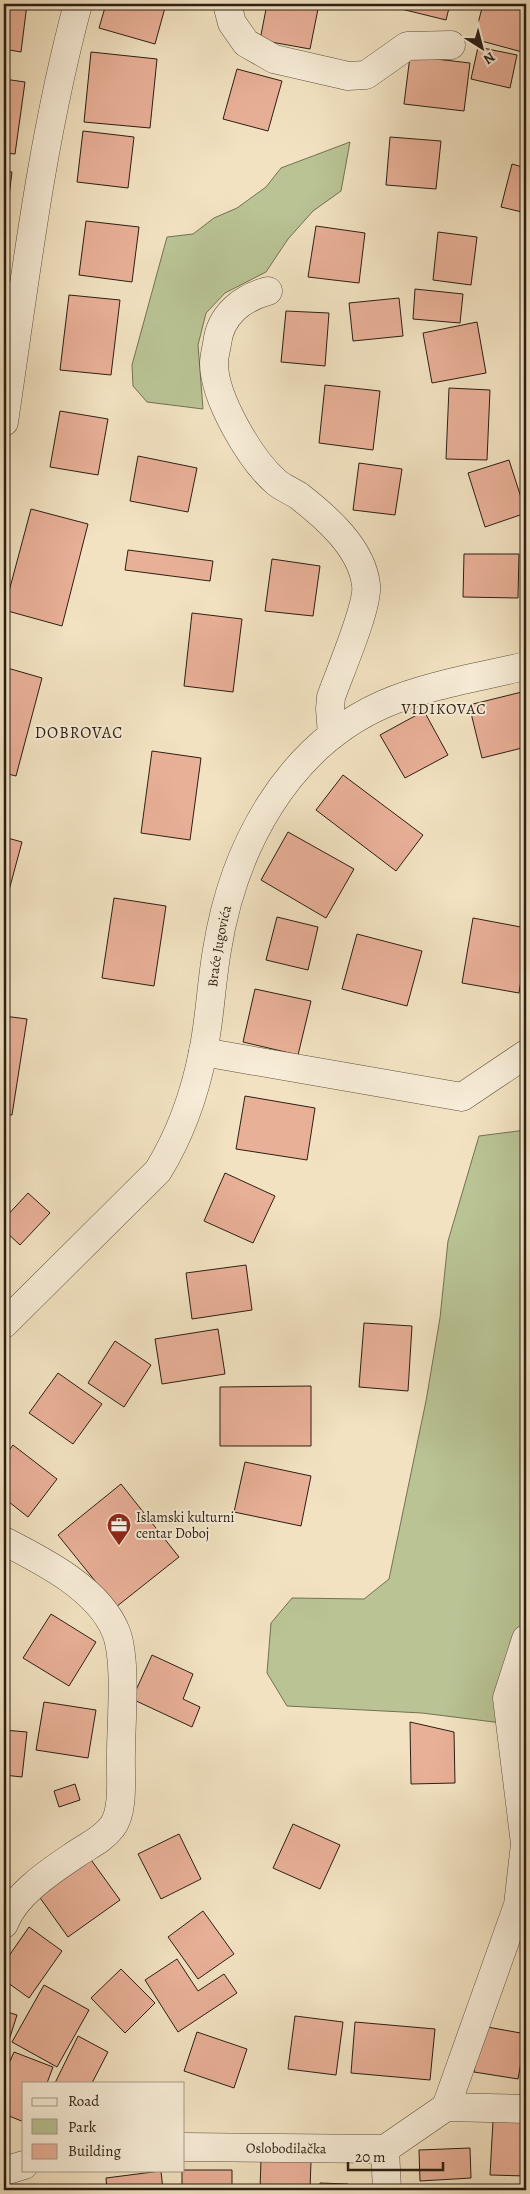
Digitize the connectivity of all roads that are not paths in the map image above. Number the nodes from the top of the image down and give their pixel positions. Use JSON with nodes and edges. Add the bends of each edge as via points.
{"nodes":[{"id":1,"x":78,"y":4,"type":"edge"},
{"id":2,"x":227,"y":4,"type":"edge"},
{"id":3,"x":451,"y":45,"type":"dead end"},
{"id":4,"x":268,"y":291,"type":"dead end"},
{"id":5,"x":4,"y":422,"type":"edge"},
{"id":6,"x":526,"y":666,"type":"edge"},
{"id":7,"x":332,"y":735,"type":"junction"},
{"id":8,"x":204,"y":1052,"type":"junction"},
{"id":9,"x":526,"y":1054,"type":"edge"},
{"id":10,"x":4,"y":1324,"type":"edge"},
{"id":11,"x":4,"y":1541,"type":"edge"},
{"id":12,"x":526,"y":1639,"type":"edge"},
{"id":13,"x":4,"y":1924,"type":"edge"},
{"id":14,"x":446,"y":2107,"type":"junction"},
{"id":15,"x":526,"y":2109,"type":"edge"},
{"id":16,"x":185,"y":2147,"type":"edge"},
{"id":17,"x":385,"y":2149,"type":"junction"},
{"id":18,"x":22,"y":2166,"type":"edge"},
{"id":19,"x":4,"y":2171,"type":"edge"},
{"id":20,"x":387,"y":2190,"type":"edge"}],
"edges":[{"from":1,"to":5,"type":"street","via":[[44,153]]},
{"from":2,"to":3,"type":"street","via":[[232,23],[246,44],[274,60],[348,76],[366,76],[407,46]]},
{"from":4,"to":7,"type":"street","via":[[238,303],[229,314],[218,334],[214,364],[222,396],[238,433],[277,483],[299,496],[342,534],[354,552],[366,585],[364,602],[331,697]]},
{"from":6,"to":7,"type":"street","name":"Braće Jugovića","via":[[384,704]]},
{"from":7,"to":8,"type":"street","name":"Braće Jugovića","via":[[312,750],[283,783],[247,847],[229,898],[217,949]]},
{"from":8,"to":9,"type":"street","via":[[462,1096]]},
{"from":8,"to":10,"type":"street","name":"Braće Jugovića","via":[[180,1130],[158,1171]]},
{"from":11,"to":13,"type":"street","via":[[52,1566],[107,1616],[116,1634],[121,1698],[120,1796],[114,1826],[101,1840],[77,1853],[20,1898]]},
{"from":12,"to":14,"type":"street","via":[[507,1698],[525,1844],[518,1905]]},
{"from":14,"to":15,"type":"street"},
{"from":14,"to":17,"type":"street"},
{"from":16,"to":17,"type":"street","name":"Oslobodilačka"},
{"from":17,"to":20,"type":"street"},
{"from":18,"to":19,"type":"street"}]}
